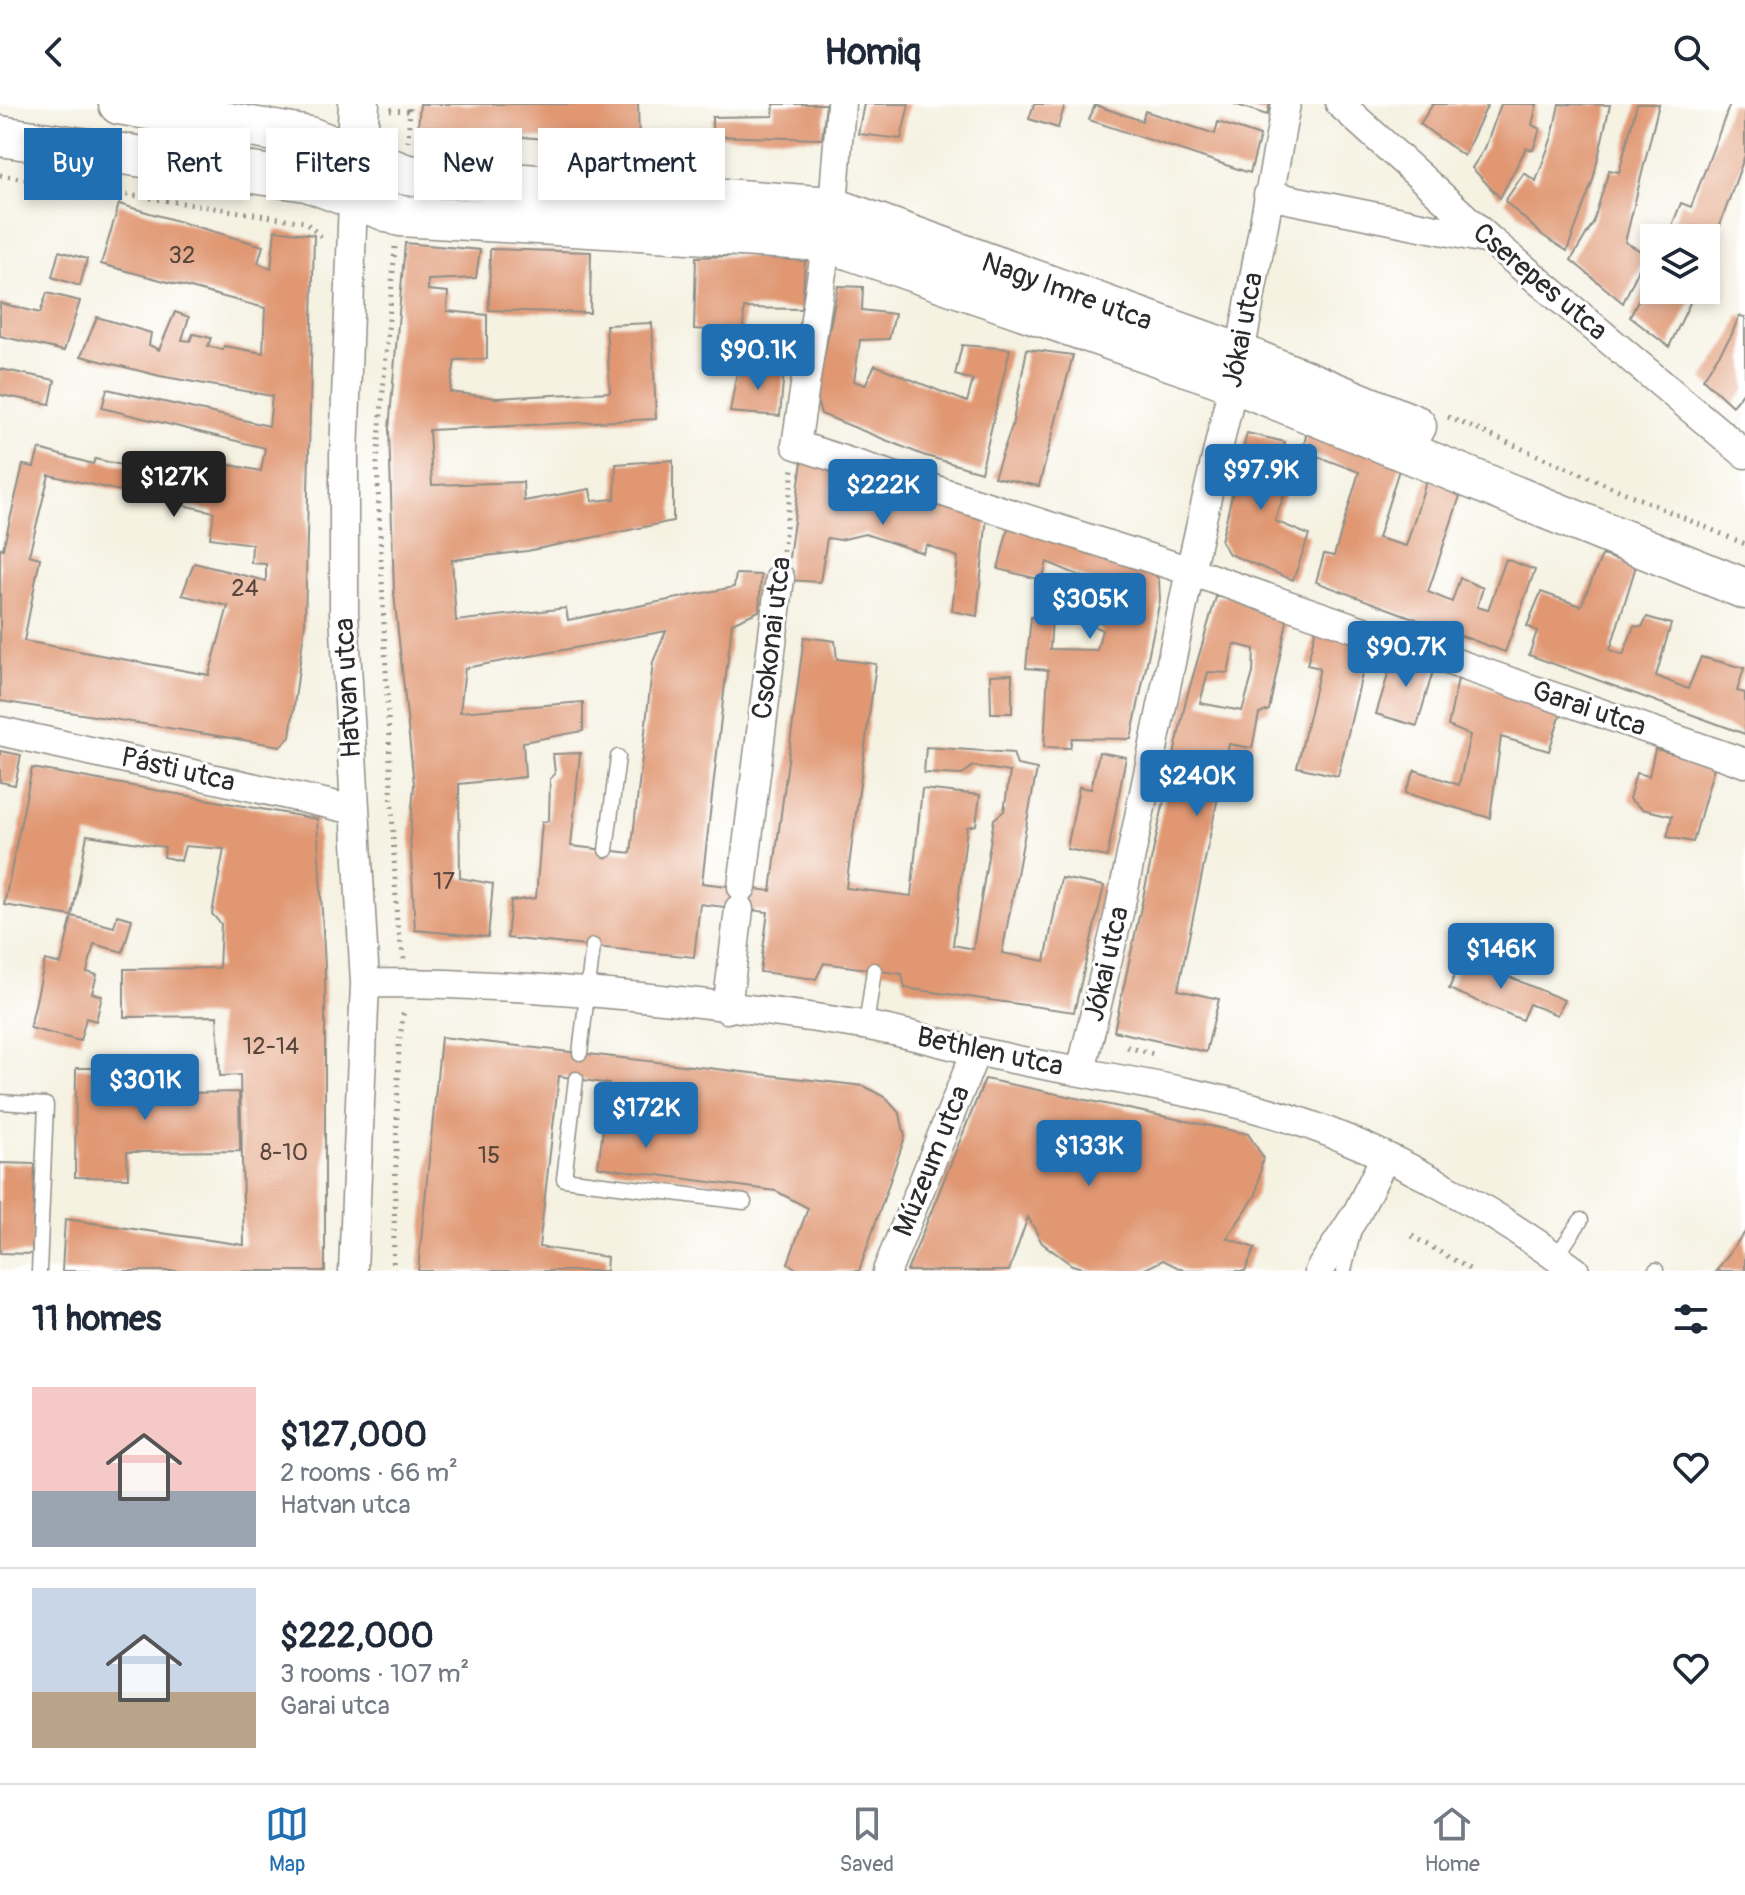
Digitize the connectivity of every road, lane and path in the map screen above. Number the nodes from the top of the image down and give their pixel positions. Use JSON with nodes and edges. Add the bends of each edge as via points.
{"nodes":[{"id":1,"x":119,"y":104,"type":"edge"},
{"id":2,"x":359,"y":104,"type":"edge"},
{"id":3,"x":841,"y":104,"type":"edge"},
{"id":4,"x":1286,"y":104,"type":"edge"},
{"id":5,"x":1340,"y":104,"type":"edge"},
{"id":6,"x":358,"y":128,"type":"edge"},
{"id":7,"x":266,"y":130,"type":"edge"},
{"id":8,"x":0,"y":136,"type":"edge"},
{"id":9,"x":398,"y":171,"type":"edge"},
{"id":10,"x":0,"y":175,"type":"edge"},
{"id":11,"x":266,"y":175,"type":"edge"},
{"id":12,"x":1268,"y":195,"type":"junction"},
{"id":13,"x":353,"y":200,"type":"edge"},
{"id":14,"x":356,"y":200,"type":"edge"},
{"id":15,"x":305,"y":222,"type":"dead end"},
{"id":16,"x":828,"y":224,"type":"junction"},
{"id":17,"x":1490,"y":240,"type":"junction"},
{"id":18,"x":391,"y":272,"type":"dead end"},
{"id":19,"x":1236,"y":368,"type":"junction"},
{"id":20,"x":796,"y":445,"type":"junction"},
{"id":21,"x":1745,"y":454,"type":"edge"},
{"id":22,"x":1745,"y":562,"type":"edge"},
{"id":23,"x":1190,"y":571,"type":"junction"},
{"id":24,"x":780,"y":578,"type":"joint"},
{"id":25,"x":1745,"y":589,"type":"edge"},
{"id":26,"x":0,"y":731,"type":"edge"},
{"id":27,"x":618,"y":757,"type":"dead end"},
{"id":28,"x":1745,"y":763,"type":"edge"},
{"id":29,"x":355,"y":810,"type":"junction"},
{"id":30,"x":606,"y":850,"type":"dead end"},
{"id":31,"x":593,"y":946,"type":"dead end"},
{"id":32,"x":405,"y":952,"type":"dead end"},
{"id":33,"x":874,"y":970,"type":"dead end"},
{"id":34,"x":365,"y":983,"type":"junction"},
{"id":35,"x":587,"y":994,"type":"junction"},
{"id":36,"x":727,"y":1009,"type":"junction"},
{"id":37,"x":404,"y":1025,"type":"dead end"},
{"id":38,"x":866,"y":1026,"type":"junction"},
{"id":39,"x":976,"y":1051,"type":"junction"},
{"id":40,"x":580,"y":1053,"type":"dead end"},
{"id":41,"x":1081,"y":1071,"type":"junction"},
{"id":42,"x":576,"y":1079,"type":"dead end"},
{"id":43,"x":0,"y":1102,"type":"edge"},
{"id":44,"x":1385,"y":1157,"type":"junction"},
{"id":45,"x":744,"y":1202,"type":"dead end"},
{"id":46,"x":1357,"y":1213,"type":"junction"},
{"id":47,"x":1581,"y":1220,"type":"dead end"},
{"id":48,"x":1412,"y":1236,"type":"dead end"},
{"id":49,"x":1565,"y":1264,"type":"edge"},
{"id":50,"x":39,"y":1271,"type":"edge"},
{"id":51,"x":353,"y":1271,"type":"edge"},
{"id":52,"x":393,"y":1271,"type":"edge"},
{"id":53,"x":887,"y":1271,"type":"edge"},
{"id":54,"x":1319,"y":1271,"type":"edge"},
{"id":55,"x":1344,"y":1271,"type":"edge"},
{"id":56,"x":1473,"y":1271,"type":"edge"}],
"edges":[{"from":1,"to":7,"type":"street","name":"Nagy Imre utca"},
{"from":2,"to":6,"type":"street","name":"Hatvan utca"},
{"from":3,"to":16,"type":"street"},
{"from":4,"to":12,"type":"street","name":"Jókai utca"},
{"from":5,"to":17,"type":"street","name":"Cserepes utca"},
{"from":8,"to":11,"type":"street","name":"Nagy Imre utca"},
{"from":9,"to":16,"type":"street","name":"Nagy Imre utca"},
{"from":10,"to":15,"type":"path"},
{"from":12,"to":17,"type":"street"},
{"from":12,"to":19,"type":"street","name":"Jókai utca"},
{"from":13,"to":29,"type":"street","name":"Hatvan utca","via":[[344,613]]},
{"from":14,"to":16,"type":"street","name":"Nagy Imre utca","via":[[400,216]]},
{"from":16,"to":19,"type":"street","name":"Nagy Imre utca"},
{"from":16,"to":20,"type":"street"},
{"from":17,"to":21,"type":"street","name":"Cserepes utca"},
{"from":18,"to":32,"type":"path","via":[[377,463],[397,925]]},
{"from":19,"to":22,"type":"street","name":"Nagy Imre utca"},
{"from":19,"to":23,"type":"street","name":"Jókai utca"},
{"from":19,"to":25,"type":"street","name":"Nagy Imre utca"},
{"from":20,"to":23,"type":"street","name":"Garai utca"},
{"from":20,"to":24,"type":"path","name":"Csokonai utca"},
{"from":23,"to":28,"type":"street","name":"Garai utca"},
{"from":23,"to":41,"type":"street","name":"Jókai utca"},
{"from":24,"to":36,"type":"street","name":"Csokonai utca"},
{"from":26,"to":29,"type":"street","name":"Pásti utca"},
{"from":27,"to":30,"type":"lane"},
{"from":29,"to":34,"type":"street","name":"Hatvan utca"},
{"from":31,"to":35,"type":"lane"},
{"from":33,"to":38,"type":"lane"},
{"from":34,"to":35,"type":"street","name":"Bethlen utca"},
{"from":34,"to":51,"type":"street","name":"Hatvan utca"},
{"from":35,"to":36,"type":"street","name":"Bethlen utca"},
{"from":35,"to":40,"type":"lane"},
{"from":36,"to":38,"type":"street","name":"Bethlen utca"},
{"from":37,"to":52,"type":"path","via":[[399,1045]]},
{"from":38,"to":39,"type":"street","name":"Bethlen utca"},
{"from":39,"to":41,"type":"street","name":"Bethlen utca"},
{"from":39,"to":53,"type":"street","name":"Múzeum utca"},
{"from":41,"to":44,"type":"street","name":"Bethlen utca","via":[[1276,1114]]},
{"from":42,"to":45,"type":"lane","via":[[564,1179]]},
{"from":43,"to":50,"type":"lane","via":[[46,1105]]},
{"from":44,"to":46,"type":"street"},
{"from":44,"to":49,"type":"street","name":"Bethlen utca","via":[[1490,1214]]},
{"from":46,"to":54,"type":"street"},
{"from":46,"to":55,"type":"lane"},
{"from":47,"to":49,"type":"lane"},
{"from":48,"to":56,"type":"path"}]}
